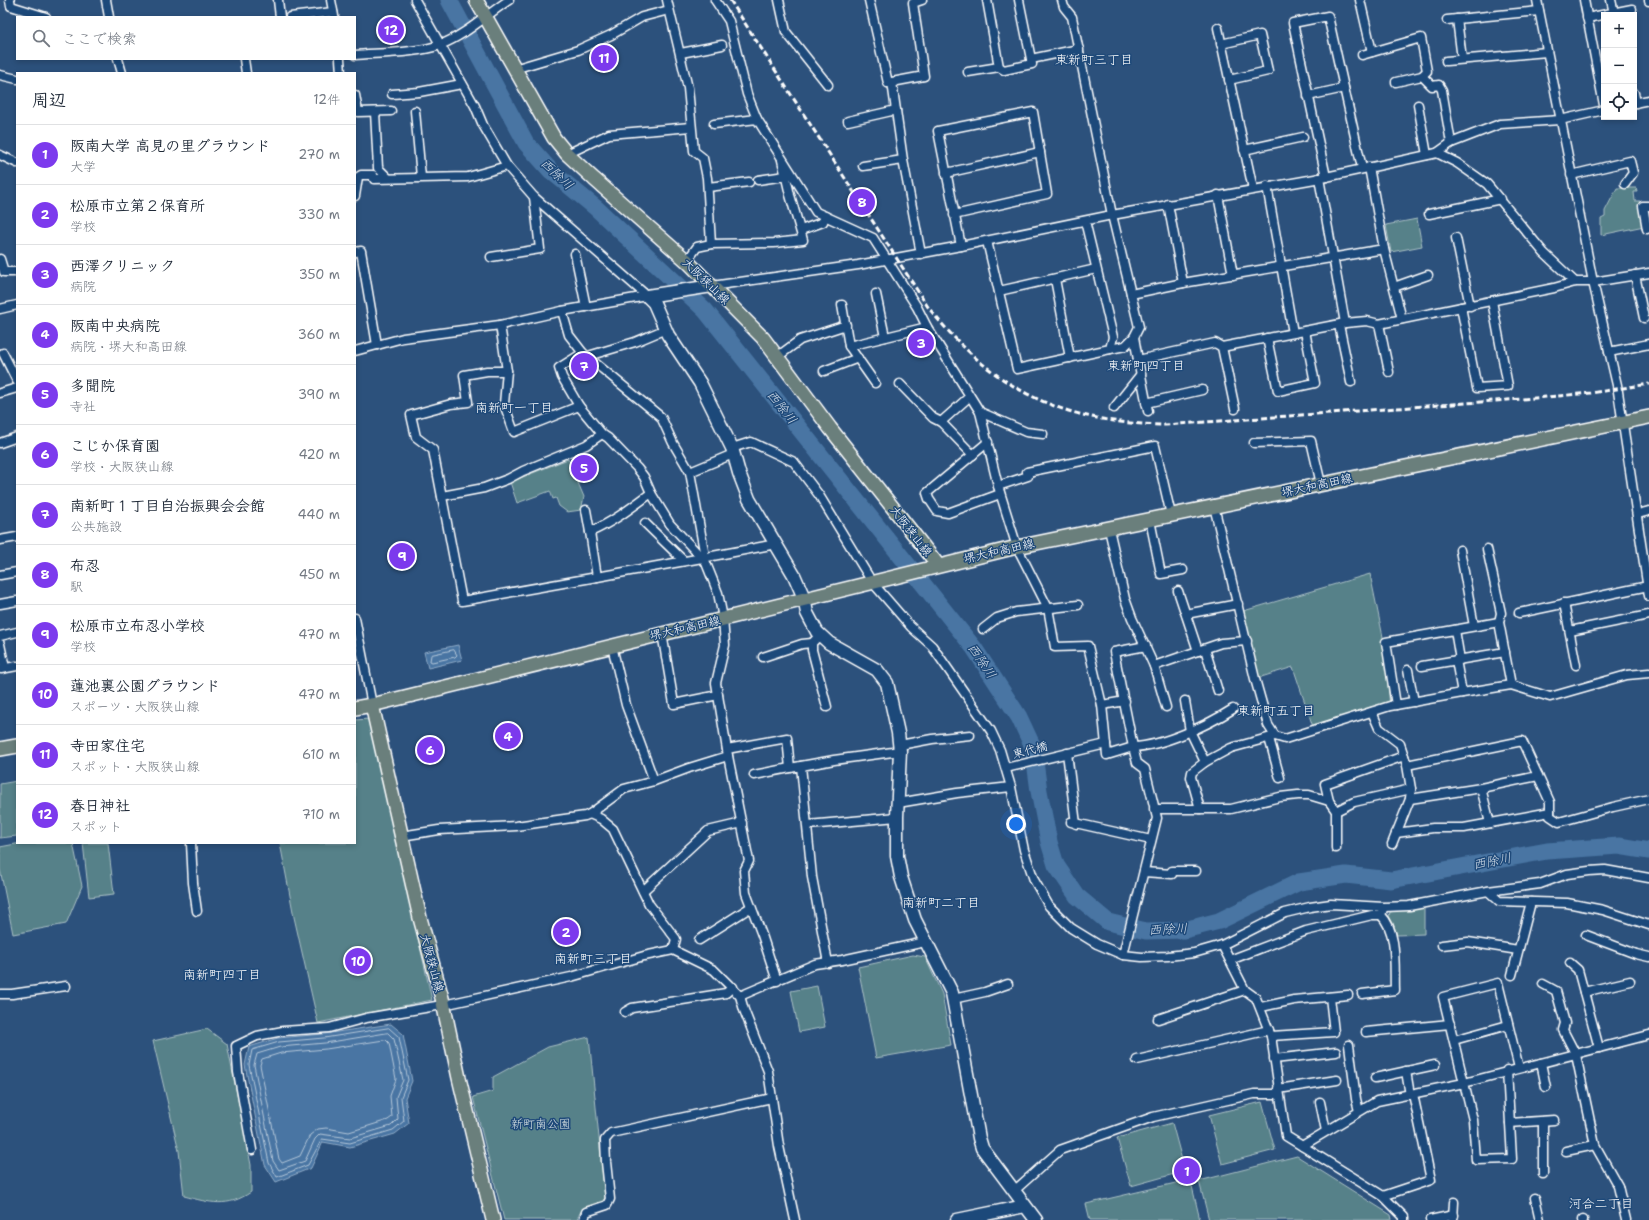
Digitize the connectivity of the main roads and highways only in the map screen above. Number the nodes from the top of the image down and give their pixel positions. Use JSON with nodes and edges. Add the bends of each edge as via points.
{"nodes":[{"id":1,"x":476,"y":0,"type":"edge"},
{"id":2,"x":1649,"y":417,"type":"edge"},
{"id":3,"x":938,"y":566,"type":"junction"},
{"id":4,"x":372,"y":705,"type":"junction"},
{"id":5,"x":356,"y":708,"type":"edge"},
{"id":6,"x":16,"y":746,"type":"edge"},
{"id":7,"x":0,"y":749,"type":"edge"},
{"id":8,"x":493,"y":1220,"type":"edge"}],
"edges":[{"from":1,"to":3,"type":"main road","name":"大阪狭山線","via":[[484,19],[544,122],[567,154],[687,261],[763,338]]},
{"from":2,"to":3,"type":"main road","name":"堺大和高田線","via":[[1017,547]]},
{"from":3,"to":4,"type":"main road","name":"堺大和高田線"},
{"from":4,"to":5,"type":"main road","name":"堺大和高田線"},
{"from":4,"to":8,"type":"main road","name":"大阪狭山線"},
{"from":6,"to":7,"type":"main road"}]}
